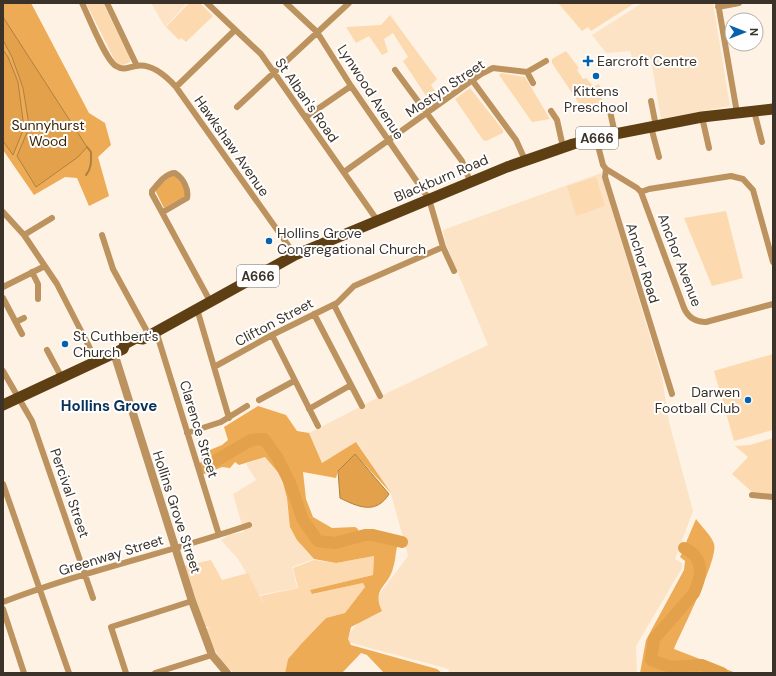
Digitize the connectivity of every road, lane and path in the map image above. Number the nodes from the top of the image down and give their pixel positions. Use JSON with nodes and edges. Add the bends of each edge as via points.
{"nodes":[{"id":1,"x":82,"y":3,"type":"edge"},
{"id":2,"x":107,"y":3,"type":"edge"},
{"id":3,"x":207,"y":3,"type":"edge"},
{"id":4,"x":286,"y":3,"type":"edge"},
{"id":5,"x":349,"y":3,"type":"edge"},
{"id":6,"x":740,"y":3,"type":"edge"},
{"id":7,"x":718,"y":5,"type":"edge"},
{"id":8,"x":235,"y":30,"type":"junction"},
{"id":9,"x":317,"y":32,"type":"junction"},
{"id":10,"x":546,"y":61,"type":"dead end"},
{"id":11,"x":137,"y":66,"type":"junction"},
{"id":12,"x":396,"y":70,"type":"dead end"},
{"id":13,"x":527,"y":72,"type":"junction"},
{"id":14,"x":273,"y":73,"type":"junction"},
{"id":15,"x":472,"y":80,"type":"junction"},
{"id":16,"x":533,"y":83,"type":"dead end"},
{"id":17,"x":351,"y":86,"type":"junction"},
{"id":18,"x":176,"y":87,"type":"junction"},
{"id":19,"x":651,"y":101,"type":"dead end"},
{"id":20,"x":237,"y":108,"type":"dead end"},
{"id":21,"x":773,"y":109,"type":"edge"},
{"id":22,"x":610,"y":110,"type":"dead end"},
{"id":23,"x":754,"y":111,"type":"junction"},
{"id":24,"x":552,"y":112,"type":"dead end"},
{"id":25,"x":427,"y":113,"type":"junction"},
{"id":26,"x":738,"y":113,"type":"junction"},
{"id":27,"x":306,"y":117,"type":"junction"},
{"id":28,"x":702,"y":117,"type":"junction"},
{"id":29,"x":653,"y":126,"type":"junction"},
{"id":30,"x":615,"y":134,"type":"junction"},
{"id":31,"x":596,"y":138,"type":"junction"},
{"id":32,"x":389,"y":141,"type":"junction"},
{"id":33,"x":762,"y":142,"type":"dead end"},
{"id":34,"x":563,"y":147,"type":"junction"},
{"id":35,"x":709,"y":148,"type":"dead end"},
{"id":36,"x":659,"y":157,"type":"dead end"},
{"id":37,"x":525,"y":160,"type":"junction"},
{"id":38,"x":606,"y":169,"type":"junction"},
{"id":39,"x":344,"y":172,"type":"junction"},
{"id":40,"x":470,"y":181,"type":"junction"},
{"id":41,"x":641,"y":192,"type":"junction"},
{"id":42,"x":429,"y":198,"type":"junction"},
{"id":43,"x":3,"y":212,"type":"edge"},
{"id":44,"x":164,"y":212,"type":"junction"},
{"id":45,"x":52,"y":218,"type":"dead end"},
{"id":46,"x":377,"y":220,"type":"junction"},
{"id":47,"x":24,"y":235,"type":"junction"},
{"id":48,"x":102,"y":235,"type":"dead end"},
{"id":49,"x":444,"y":247,"type":"junction"},
{"id":50,"x":295,"y":255,"type":"junction"},
{"id":51,"x":773,"y":262,"type":"edge"},
{"id":52,"x":45,"y":266,"type":"junction"},
{"id":53,"x":454,"y":271,"type":"dead end"},
{"id":54,"x":32,"y":272,"type":"junction"},
{"id":55,"x":3,"y":288,"type":"edge"},
{"id":56,"x":3,"y":298,"type":"edge"},
{"id":57,"x":38,"y":299,"type":"dead end"},
{"id":58,"x":210,"y":301,"type":"junction"},
{"id":59,"x":773,"y":304,"type":"edge"},
{"id":60,"x":334,"y":305,"type":"junction"},
{"id":61,"x":197,"y":309,"type":"junction"},
{"id":62,"x":314,"y":314,"type":"junction"},
{"id":63,"x":24,"y":318,"type":"dead end"},
{"id":64,"x":16,"y":322,"type":"junction"},
{"id":65,"x":22,"y":334,"type":"dead end"},
{"id":66,"x":149,"y":335,"type":"junction"},
{"id":67,"x":272,"y":335,"type":"junction"},
{"id":68,"x":47,"y":350,"type":"dead end"},
{"id":69,"x":119,"y":351,"type":"junction"},
{"id":70,"x":97,"y":362,"type":"junction"},
{"id":71,"x":214,"y":367,"type":"junction"},
{"id":72,"x":3,"y":372,"type":"edge"},
{"id":73,"x":62,"y":378,"type":"junction"},
{"id":74,"x":294,"y":381,"type":"junction"},
{"id":75,"x":351,"y":386,"type":"junction"},
{"id":76,"x":672,"y":394,"type":"dead end"},
{"id":77,"x":380,"y":396,"type":"dead end"},
{"id":78,"x":19,"y":398,"type":"junction"},
{"id":79,"x":259,"y":400,"type":"dead end"},
{"id":80,"x":3,"y":405,"type":"edge"},
{"id":81,"x":247,"y":406,"type":"dead end"},
{"id":82,"x":362,"y":406,"type":"dead end"},
{"id":83,"x":309,"y":409,"type":"junction"},
{"id":84,"x":229,"y":418,"type":"junction"},
{"id":85,"x":318,"y":426,"type":"dead end"},
{"id":86,"x":187,"y":433,"type":"junction"},
{"id":87,"x":3,"y":484,"type":"edge"},
{"id":88,"x":752,"y":496,"type":"dead end"},
{"id":89,"x":773,"y":497,"type":"edge"},
{"id":90,"x":249,"y":525,"type":"dead end"},
{"id":91,"x":219,"y":535,"type":"junction"},
{"id":92,"x":175,"y":549,"type":"junction"},
{"id":93,"x":86,"y":575,"type":"junction"},
{"id":94,"x":39,"y":589,"type":"junction"},
{"id":95,"x":92,"y":598,"type":"dead end"},
{"id":96,"x":192,"y":601,"type":"junction"},
{"id":97,"x":3,"y":602,"type":"edge"},
{"id":98,"x":3,"y":609,"type":"edge"},
{"id":99,"x":212,"y":655,"type":"junction"},
{"id":100,"x":24,"y":673,"type":"edge"},
{"id":101,"x":69,"y":673,"type":"edge"},
{"id":102,"x":126,"y":673,"type":"edge"},
{"id":103,"x":155,"y":673,"type":"edge"},
{"id":104,"x":227,"y":673,"type":"edge"}],
"edges":[{"from":1,"to":11,"type":"street","name":"Hawkshaw Avenue","via":[[112,63],[123,69]]},
{"from":2,"to":11,"type":"street"},
{"from":3,"to":8,"type":"street","name":"St Alban's Road"},
{"from":4,"to":9,"type":"street","name":"Lynwood Avenue"},
{"from":5,"to":9,"type":"street"},
{"from":6,"to":7,"type":"street"},
{"from":7,"to":26,"type":"street"},
{"from":8,"to":14,"type":"street","name":"St Alban's Road","via":[[261,54]]},
{"from":8,"to":18,"type":"street"},
{"from":9,"to":14,"type":"street"},
{"from":9,"to":17,"type":"street","name":"Lynwood Avenue"},
{"from":10,"to":13,"type":"street"},
{"from":11,"to":18,"type":"street","name":"Hawkshaw Avenue","via":[[160,72]]},
{"from":12,"to":25,"type":"street"},
{"from":13,"to":15,"type":"street","name":"Mostyn Street","via":[[493,68]]},
{"from":13,"to":16,"type":"street"},
{"from":14,"to":20,"type":"street"},
{"from":14,"to":27,"type":"street","name":"St Alban's Road"},
{"from":15,"to":25,"type":"street","name":"Mostyn Street"},
{"from":15,"to":37,"type":"street","via":[[516,140]]},
{"from":17,"to":27,"type":"street"},
{"from":17,"to":32,"type":"street","name":"Lynwood Avenue"},
{"from":18,"to":50,"type":"street","name":"Hawkshaw Avenue"},
{"from":19,"to":29,"type":"street"},
{"from":21,"to":23,"type":"highway","name":"Blackburn Road","number":"A666"},
{"from":22,"to":30,"type":"street"},
{"from":23,"to":26,"type":"highway","name":"Blackburn Road","number":"A666"},
{"from":23,"to":33,"type":"street"},
{"from":24,"to":34,"type":"street","via":[[557,120]]},
{"from":25,"to":32,"type":"street","name":"Mostyn Street"},
{"from":25,"to":40,"type":"street","via":[[462,161]]},
{"from":26,"to":28,"type":"highway","name":"Blackburn Road","number":"A666"},
{"from":27,"to":39,"type":"street","name":"St Alban's Road"},
{"from":28,"to":29,"type":"highway","name":"Blackburn Road","number":"A666"},
{"from":28,"to":35,"type":"street"},
{"from":29,"to":30,"type":"highway","name":"Blackburn Road","number":"A666"},
{"from":29,"to":36,"type":"street"},
{"from":30,"to":31,"type":"highway","name":"Blackburn Road","number":"A666"},
{"from":31,"to":34,"type":"highway","name":"Blackburn Road","number":"A666"},
{"from":31,"to":38,"type":"street","name":"Anchor Road"},
{"from":32,"to":39,"type":"street","name":"Mostyn Street"},
{"from":32,"to":42,"type":"street","name":"Lynwood Avenue"},
{"from":34,"to":37,"type":"highway","name":"Blackburn Road","number":"A666"},
{"from":37,"to":40,"type":"highway","name":"Blackburn Road","number":"A666"},
{"from":38,"to":41,"type":"street"},
{"from":38,"to":76,"type":"street","name":"Anchor Road","via":[[605,177],[609,191]]},
{"from":39,"to":46,"type":"street","name":"St Alban's Road"},
{"from":40,"to":42,"type":"highway","name":"Blackburn Road","number":"A666"},
{"from":41,"to":51,"type":"street","via":[[731,176],[743,179],[753,190]]},
{"from":41,"to":59,"type":"street","name":"Anchor Avenue","via":[[684,308],[690,317],[706,322]]},
{"from":42,"to":46,"type":"highway","name":"Blackburn Road","number":"A666"},
{"from":42,"to":49,"type":"street","name":"Lynwood Avenue"},
{"from":43,"to":47,"type":"street"},
{"from":44,"to":44,"type":"street","via":[[187,198],[188,194],[182,180],[175,173],[168,175],[152,191]]},
{"from":44,"to":58,"type":"street","via":[[188,263]]},
{"from":45,"to":47,"type":"street"},
{"from":46,"to":50,"type":"highway","name":"Blackburn Road","number":"A666"},
{"from":47,"to":52,"type":"street"},
{"from":48,"to":66,"type":"street","name":"Clarence Street","via":[[113,269]]},
{"from":49,"to":53,"type":"street","name":"Lynwood Avenue"},
{"from":49,"to":60,"type":"street","name":"Clifton Street","via":[[354,286]]},
{"from":50,"to":58,"type":"highway","name":"Blackburn Road","number":"A666"},
{"from":52,"to":54,"type":"street"},
{"from":52,"to":70,"type":"street"},
{"from":54,"to":55,"type":"street"},
{"from":54,"to":57,"type":"street","via":[[38,284]]},
{"from":56,"to":64,"type":"street"},
{"from":58,"to":61,"type":"highway","name":"Blackburn Road","number":"A666"},
{"from":60,"to":62,"type":"street","name":"Clifton Street"},
{"from":60,"to":77,"type":"street"},
{"from":61,"to":66,"type":"highway","name":"Blackburn Road","number":"A666"},
{"from":61,"to":71,"type":"street"},
{"from":62,"to":67,"type":"street","name":"Clifton Street"},
{"from":62,"to":75,"type":"street"},
{"from":63,"to":64,"type":"street"},
{"from":64,"to":65,"type":"street"},
{"from":66,"to":69,"type":"highway","name":"Blackburn Road","number":"A666","via":[[136,338]]},
{"from":66,"to":86,"type":"street","name":"Clarence Street"},
{"from":67,"to":71,"type":"street","name":"Clifton Street"},
{"from":67,"to":74,"type":"street"},
{"from":68,"to":73,"type":"street"},
{"from":69,"to":70,"type":"highway","name":"Blackburn Road","number":"A666"},
{"from":69,"to":92,"type":"street","name":"Hollins Grove Street"},
{"from":70,"to":73,"type":"highway","name":"Blackburn Road","number":"A666"},
{"from":71,"to":84,"type":"street"},
{"from":72,"to":78,"type":"street","name":"Percival Street"},
{"from":73,"to":78,"type":"highway","name":"Blackburn Road","number":"A666"},
{"from":74,"to":79,"type":"street"},
{"from":74,"to":83,"type":"street"},
{"from":75,"to":82,"type":"street"},
{"from":75,"to":83,"type":"street"},
{"from":78,"to":80,"type":"highway","name":"Blackburn Road","number":"A666"},
{"from":78,"to":93,"type":"street","name":"Percival Street","via":[[32,421]]},
{"from":81,"to":84,"type":"street"},
{"from":83,"to":85,"type":"street"},
{"from":84,"to":86,"type":"street"},
{"from":86,"to":91,"type":"street","name":"Clarence Street"},
{"from":87,"to":94,"type":"street"},
{"from":88,"to":89,"type":"street"},
{"from":90,"to":91,"type":"street","name":"Greenway Street"},
{"from":91,"to":92,"type":"street","name":"Greenway Street"},
{"from":92,"to":93,"type":"street","name":"Greenway Street"},
{"from":92,"to":96,"type":"street","name":"Hollins Grove Street"},
{"from":93,"to":94,"type":"street","name":"Greenway Street"},
{"from":93,"to":95,"type":"street","name":"Percival Street"},
{"from":94,"to":97,"type":"street","name":"Greenway Street"},
{"from":94,"to":101,"type":"street"},
{"from":96,"to":99,"type":"street","name":"Hollins Grove Street"},
{"from":96,"to":102,"type":"street","via":[[111,627]]},
{"from":98,"to":100,"type":"street"},
{"from":99,"to":103,"type":"street"},
{"from":99,"to":104,"type":"street","name":"Hollins Grove Street"}]}
